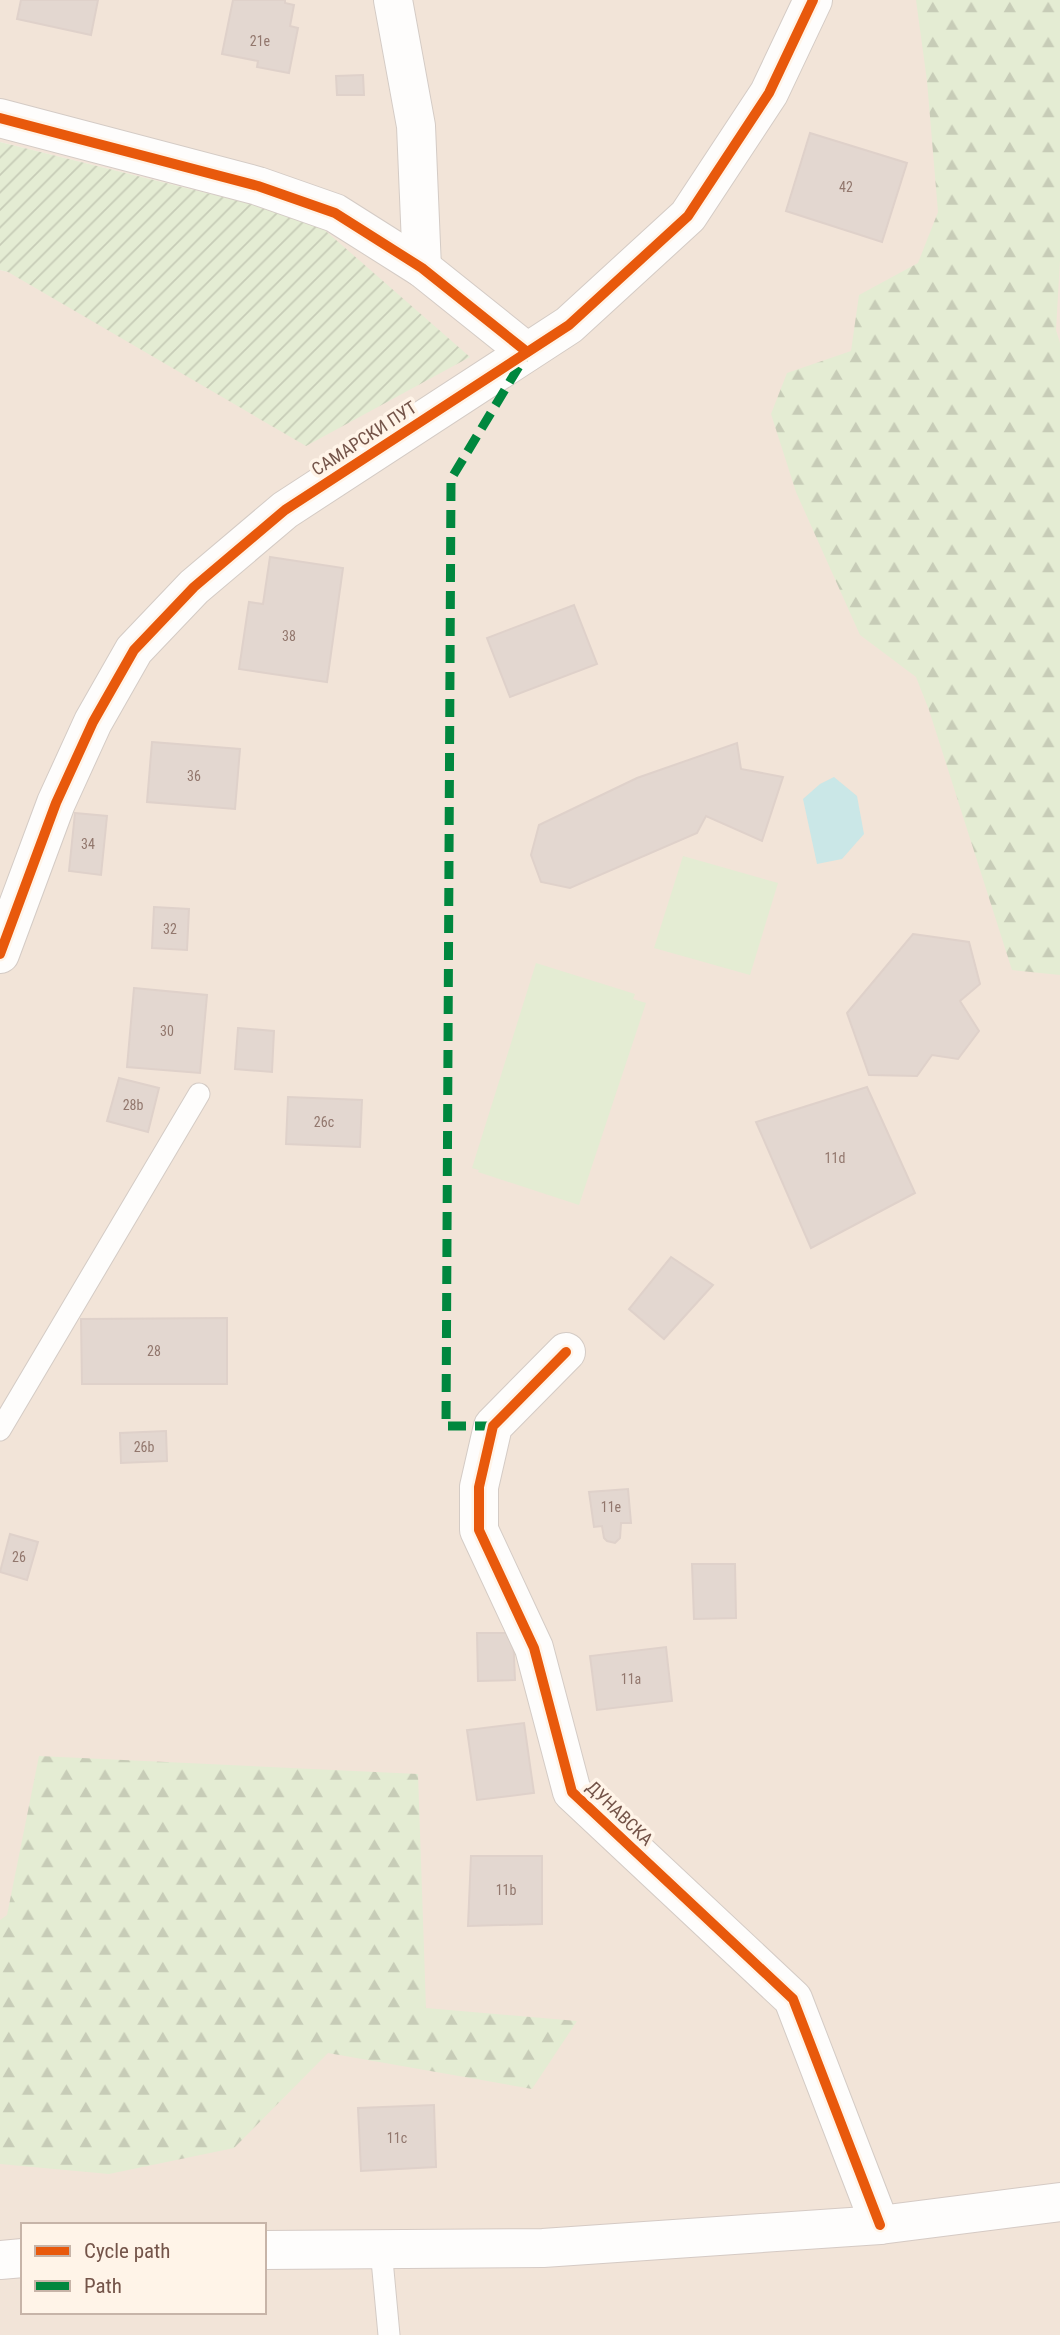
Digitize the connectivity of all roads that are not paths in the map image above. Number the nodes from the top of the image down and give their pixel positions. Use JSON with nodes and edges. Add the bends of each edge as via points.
{"nodes":[{"id":1,"x":393,"y":0,"type":"edge"},
{"id":2,"x":813,"y":0,"type":"edge"},
{"id":3,"x":0,"y":118,"type":"edge"},
{"id":4,"x":422,"y":268,"type":"junction"},
{"id":5,"x":527,"y":352,"type":"junction"},
{"id":6,"x":14,"y":874,"type":"edge"},
{"id":7,"x":0,"y":954,"type":"edge"},
{"id":8,"x":199,"y":1094,"type":"dead end"},
{"id":9,"x":566,"y":1352,"type":"dead end"},
{"id":10,"x":0,"y":1430,"type":"edge"},
{"id":11,"x":1060,"y":2202,"type":"edge"},
{"id":12,"x":880,"y":2225,"type":"junction"},
{"id":13,"x":380,"y":2249,"type":"junction"},
{"id":14,"x":266,"y":2250,"type":"edge"},
{"id":15,"x":21,"y":2258,"type":"edge"},
{"id":16,"x":0,"y":2260,"type":"edge"},
{"id":17,"x":389,"y":2335,"type":"edge"}],
"edges":[{"from":1,"to":4,"type":"street","via":[[416,126]]},
{"from":2,"to":5,"type":"street","name":"САМАРСКИ ПУТ","via":[[769,93],[688,216],[569,326]]},
{"from":3,"to":4,"type":"street","via":[[258,186],[322,208]]},
{"from":4,"to":5,"type":"street"},
{"from":5,"to":6,"type":"street","name":"САМАРСКИ ПУТ","via":[[285,510],[194,587],[134,650]]},
{"from":6,"to":7,"type":"street","name":"САМАРСКИ ПУТ"},
{"from":8,"to":10,"type":"lane"},
{"from":9,"to":12,"type":"street","name":"ДУНАВСКА","via":[[492,1426],[479,1488],[479,1530],[534,1648],[572,1792],[793,1999]]},
{"from":11,"to":12,"type":"street"},
{"from":12,"to":13,"type":"street","via":[[543,2248]]},
{"from":13,"to":14,"type":"street"},
{"from":13,"to":17,"type":"lane"},
{"from":15,"to":16,"type":"street"}]}
